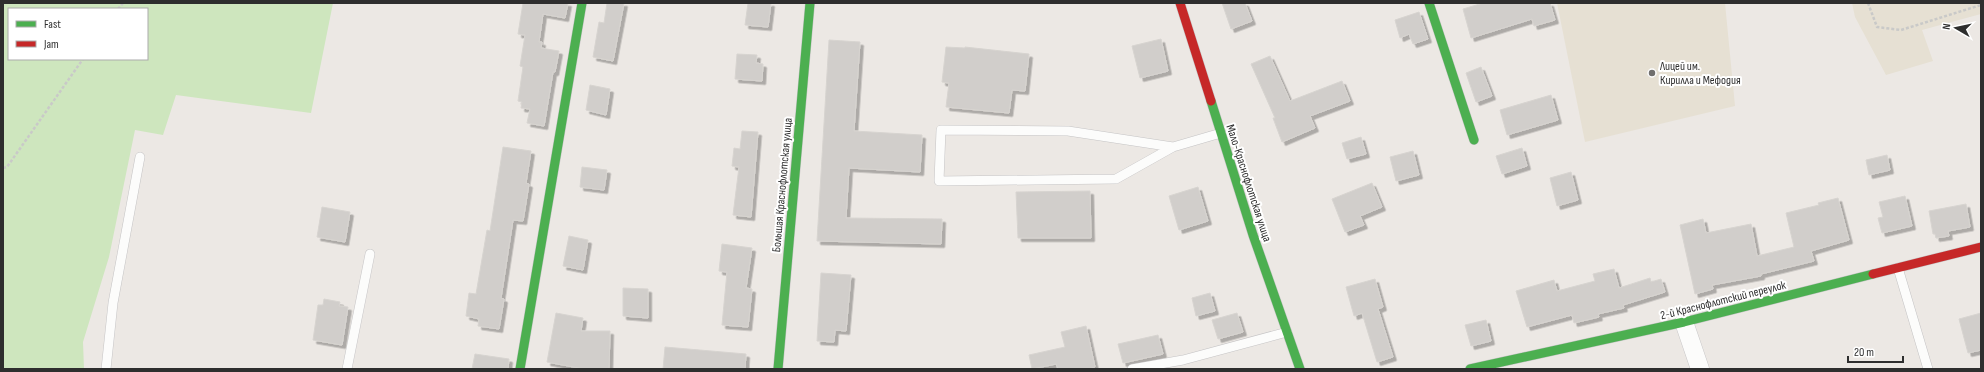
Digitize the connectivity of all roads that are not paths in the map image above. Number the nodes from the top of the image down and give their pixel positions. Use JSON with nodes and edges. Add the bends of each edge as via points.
{"nodes":[{"id":1,"x":582,"y":3,"type":"edge"},
{"id":2,"x":810,"y":3,"type":"edge"},
{"id":3,"x":1180,"y":3,"type":"edge"},
{"id":4,"x":1429,"y":3,"type":"edge"},
{"id":5,"x":1221,"y":133,"type":"junction"},
{"id":6,"x":1474,"y":140,"type":"dead end"},
{"id":7,"x":1173,"y":147,"type":"junction"},
{"id":8,"x":140,"y":157,"type":"dead end"},
{"id":9,"x":1981,"y":247,"type":"edge"},
{"id":10,"x":370,"y":254,"type":"dead end"},
{"id":11,"x":1898,"y":268,"type":"junction"},
{"id":12,"x":1684,"y":322,"type":"junction"},
{"id":13,"x":1287,"y":332,"type":"junction"},
{"id":14,"x":1493,"y":366,"type":"edge"},
{"id":15,"x":106,"y":369,"type":"edge"},
{"id":16,"x":347,"y":369,"type":"edge"},
{"id":17,"x":520,"y":369,"type":"edge"},
{"id":18,"x":778,"y":369,"type":"edge"},
{"id":19,"x":1132,"y":369,"type":"edge"},
{"id":20,"x":1300,"y":369,"type":"edge"},
{"id":21,"x":1470,"y":369,"type":"edge"},
{"id":22,"x":1700,"y":369,"type":"edge"},
{"id":23,"x":1928,"y":369,"type":"edge"}],
"edges":[{"from":1,"to":17,"type":"street"},
{"from":2,"to":18,"type":"street","name":"Большая Краснофлотская улица"},
{"from":3,"to":5,"type":"street","name":"Мало-Краснофлотская улица"},
{"from":4,"to":6,"type":"street"},
{"from":5,"to":7,"type":"lane"},
{"from":5,"to":13,"type":"street","name":"Мало-Краснофлотская улица","via":[[1252,235]]},
{"from":7,"to":7,"type":"lane","via":[[1068,131],[941,130],[939,181],[1116,179]]},
{"from":8,"to":15,"type":"lane","via":[[113,303]]},
{"from":9,"to":11,"type":"street","name":"2-й Краснофлотский переулок"},
{"from":10,"to":16,"type":"lane"},
{"from":11,"to":12,"type":"street","name":"2-й Краснофлотский переулок"},
{"from":11,"to":23,"type":"lane"},
{"from":12,"to":14,"type":"street","name":"2-й Краснофлотский переулок"},
{"from":12,"to":22,"type":"street"},
{"from":13,"to":19,"type":"lane","via":[[1183,360]]},
{"from":13,"to":20,"type":"street","name":"Мало-Краснофлотская улица"},
{"from":14,"to":21,"type":"street","name":"2-й Краснофлотский переулок"}]}
